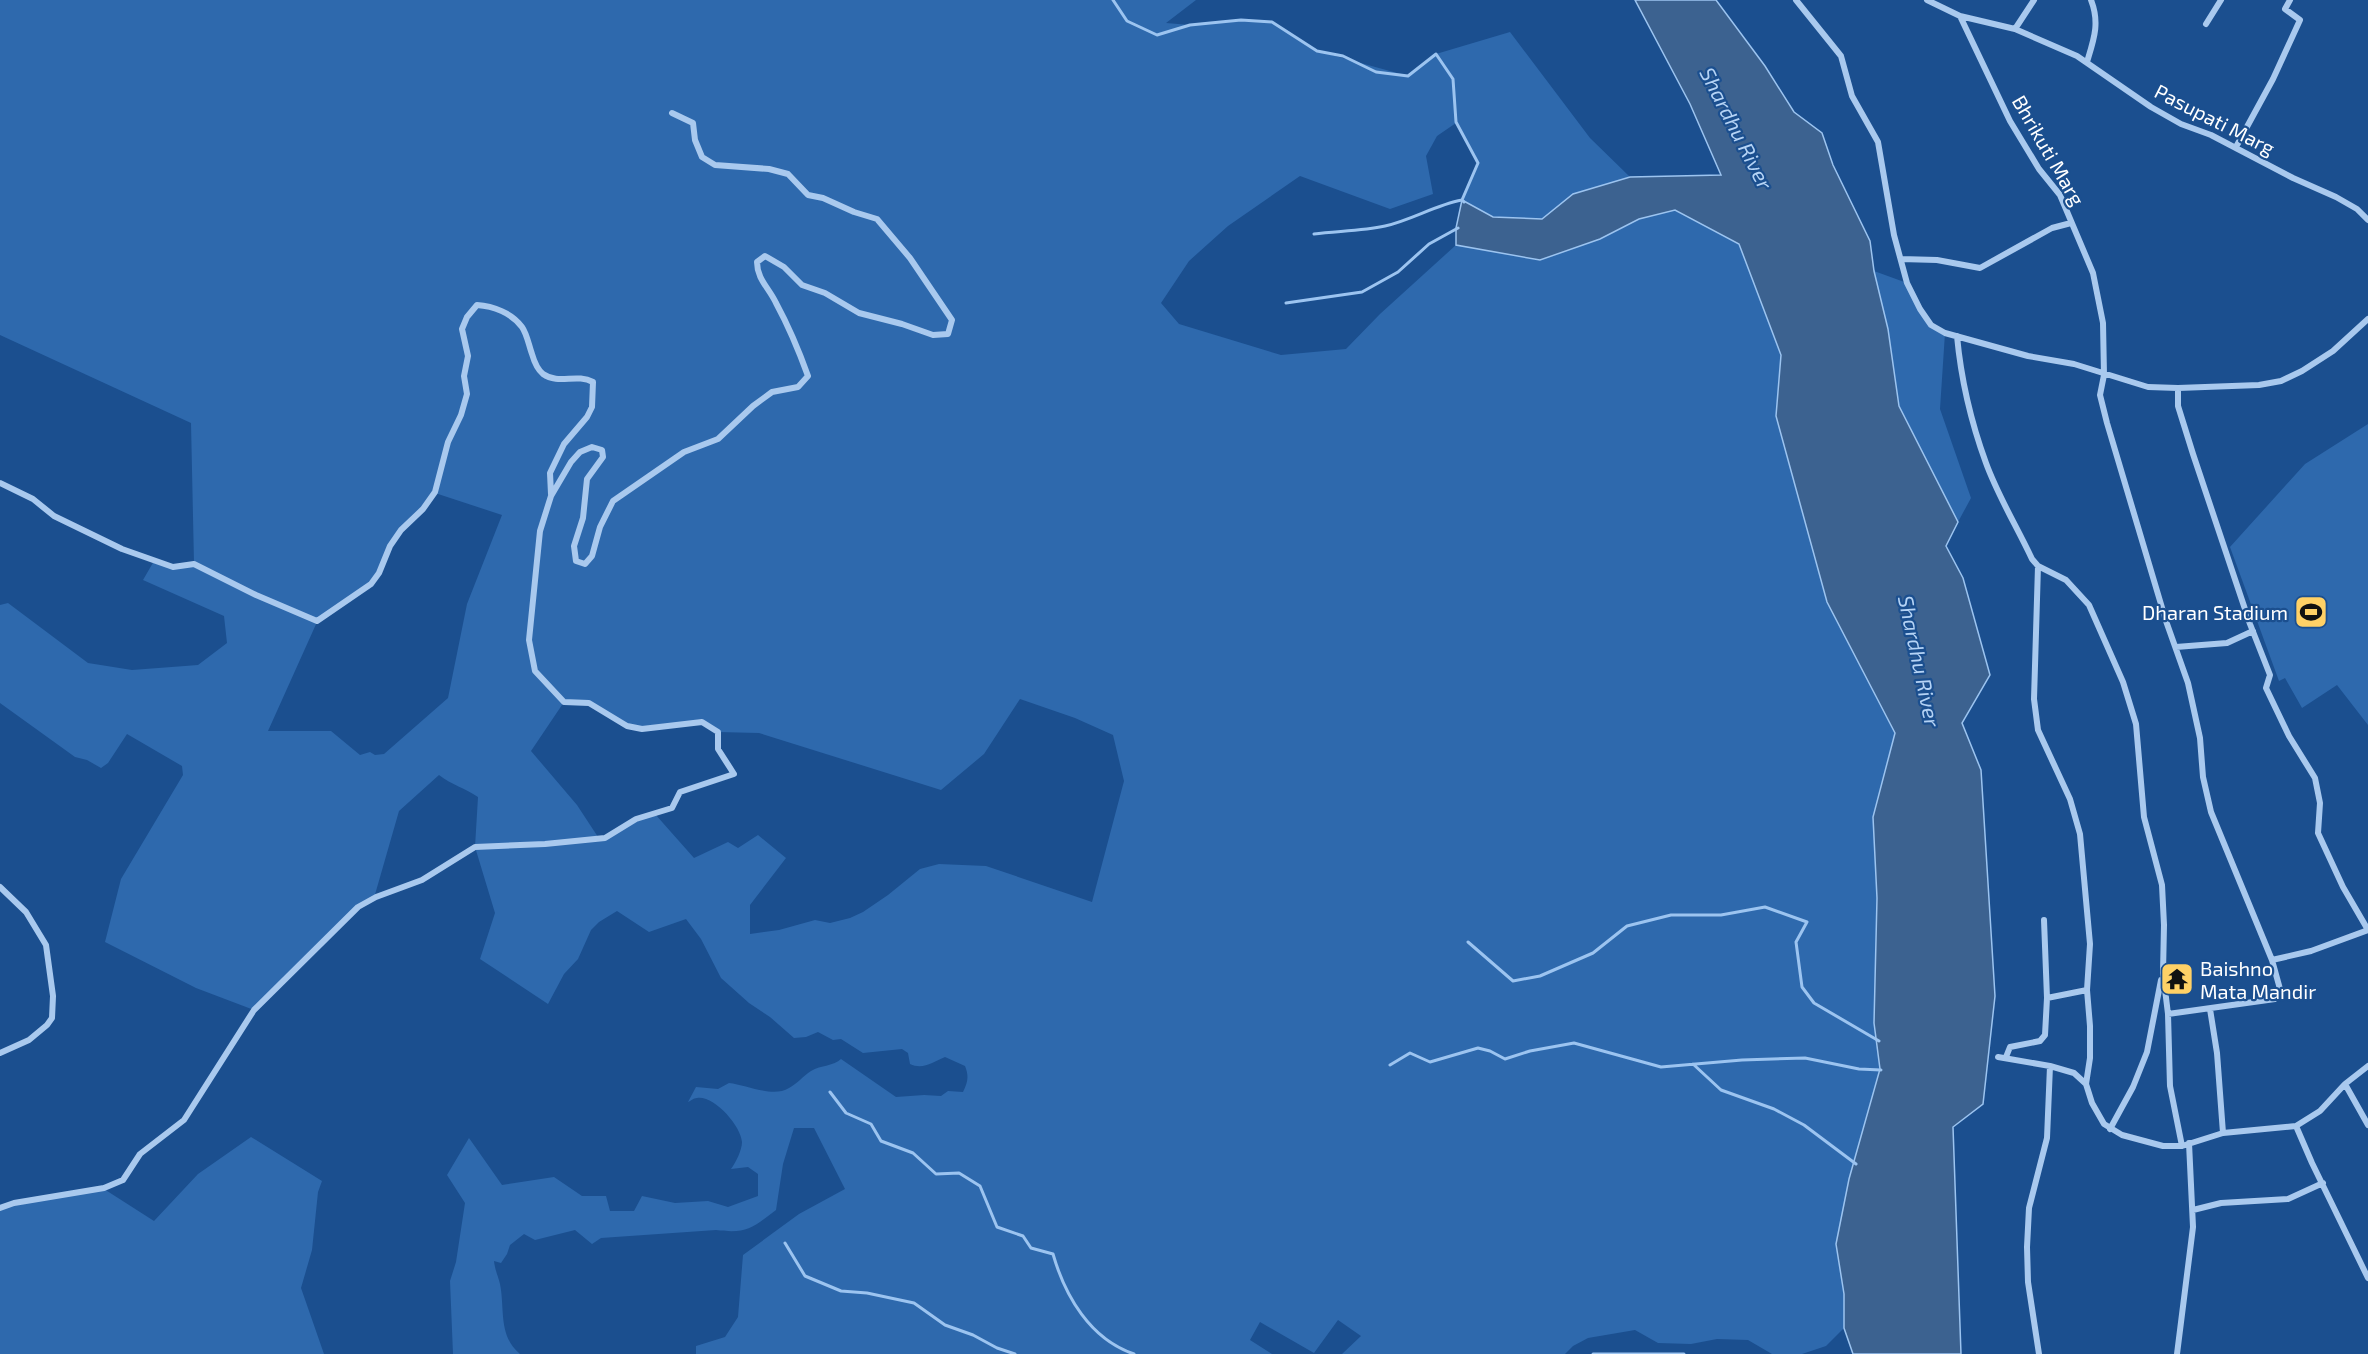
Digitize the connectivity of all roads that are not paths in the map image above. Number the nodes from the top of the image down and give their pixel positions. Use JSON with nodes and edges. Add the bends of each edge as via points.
{"nodes":[{"id":1,"x":1796,"y":0,"type":"edge"},
{"id":2,"x":1927,"y":0,"type":"edge"},
{"id":3,"x":2034,"y":0,"type":"edge"},
{"id":4,"x":2091,"y":0,"type":"edge"},
{"id":5,"x":2221,"y":0,"type":"edge"},
{"id":6,"x":2290,"y":0,"type":"edge"},
{"id":7,"x":1960,"y":16,"type":"junction"},
{"id":8,"x":2206,"y":24,"type":"dead end"},
{"id":9,"x":2015,"y":29,"type":"junction"},
{"id":10,"x":2087,"y":62,"type":"junction"},
{"id":11,"x":672,"y":113,"type":"dead end"},
{"id":12,"x":2236,"y":147,"type":"junction"},
{"id":13,"x":2368,"y":220,"type":"edge"},
{"id":14,"x":2071,"y":223,"type":"junction"},
{"id":15,"x":1901,"y":259,"type":"junction"},
{"id":16,"x":2368,"y":319,"type":"edge"},
{"id":17,"x":1957,"y":336,"type":"junction"},
{"id":18,"x":2104,"y":375,"type":"junction"},
{"id":19,"x":2178,"y":388,"type":"junction"},
{"id":20,"x":0,"y":483,"type":"edge"},
{"id":21,"x":551,"y":496,"type":"junction"},
{"id":22,"x":2038,"y":566,"type":"junction"},
{"id":23,"x":2253,"y":631,"type":"junction"},
{"id":24,"x":2176,"y":647,"type":"junction"},
{"id":25,"x":0,"y":886,"type":"edge"},
{"id":26,"x":2044,"y":920,"type":"dead end"},
{"id":27,"x":2368,"y":930,"type":"edge"},
{"id":28,"x":2272,"y":960,"type":"junction"},
{"id":29,"x":2163,"y":973,"type":"junction"},
{"id":30,"x":2087,"y":990,"type":"junction"},
{"id":31,"x":2047,"y":998,"type":"junction"},
{"id":32,"x":2210,"y":1009,"type":"junction"},
{"id":33,"x":2168,"y":1014,"type":"junction"},
{"id":34,"x":0,"y":1053,"type":"edge"},
{"id":35,"x":1998,"y":1057,"type":"dead end"},
{"id":36,"x":2006,"y":1058,"type":"junction"},
{"id":37,"x":2050,"y":1066,"type":"junction"},
{"id":38,"x":2368,"y":1066,"type":"edge"},
{"id":39,"x":2086,"y":1084,"type":"junction"},
{"id":40,"x":2345,"y":1084,"type":"junction"},
{"id":41,"x":2368,"y":1125,"type":"edge"},
{"id":42,"x":2296,"y":1126,"type":"junction"},
{"id":43,"x":2110,"y":1129,"type":"junction"},
{"id":44,"x":2223,"y":1132,"type":"junction"},
{"id":45,"x":2189,"y":1143,"type":"junction"},
{"id":46,"x":2182,"y":1146,"type":"junction"},
{"id":47,"x":2323,"y":1183,"type":"junction"},
{"id":48,"x":0,"y":1208,"type":"edge"},
{"id":49,"x":2193,"y":1210,"type":"junction"},
{"id":50,"x":2368,"y":1278,"type":"edge"},
{"id":51,"x":2039,"y":1354,"type":"edge"},
{"id":52,"x":2177,"y":1354,"type":"edge"}],
"edges":[{"from":1,"to":15,"type":"street","via":[[1840,56],[1852,96],[1878,142]]},
{"from":2,"to":7,"type":"street","name":"Pasupati Marg"},
{"from":3,"to":9,"type":"street"},
{"from":4,"to":10,"type":"street","via":[[2097,15]]},
{"from":5,"to":8,"type":"street"},
{"from":6,"to":12,"type":"street","via":[[2285,9],[2300,20]]},
{"from":7,"to":9,"type":"street","name":"Pasupati Marg"},
{"from":7,"to":14,"type":"street","name":"Bhrikuti Marg","via":[[2010,121],[2060,195]]},
{"from":9,"to":10,"type":"street","name":"Pasupati Marg"},
{"from":10,"to":12,"type":"street","name":"Pasupati Marg","via":[[2151,107]]},
{"from":11,"to":21,"type":"street","via":[[693,123],[702,157],[715,165],[788,174],[808,195],[877,219],[910,258],[952,320],[948,334],[933,335],[860,313],[802,285],[784,267],[765,256],[757,262],[757,274],[775,300],[808,376],[798,387],[772,392],[718,440],[684,452],[613,501],[592,556],[585,564],[576,561],[574,546],[583,518],[587,479],[603,457],[602,450],[592,447],[580,452]]},
{"from":12,"to":13,"type":"street","name":"Pasupati Marg","via":[[2336,197]]},
{"from":14,"to":15,"type":"street","via":[[2052,228],[1980,268],[1937,260]]},
{"from":14,"to":18,"type":"street","name":"Bhrikuti Marg","via":[[2100,298]]},
{"from":15,"to":17,"type":"street","via":[[1907,283],[1931,325]]},
{"from":16,"to":19,"type":"street","via":[[2332,351],[2281,381]]},
{"from":17,"to":18,"type":"street"},
{"from":17,"to":22,"type":"street","via":[[1960,372],[1986,463]]},
{"from":18,"to":19,"type":"street","via":[[2148,387]]},
{"from":18,"to":24,"type":"street","name":"Bhrikuti Marg","via":[[2100,394],[2107,423]]},
{"from":19,"to":23,"type":"street","via":[[2178,406]]},
{"from":20,"to":21,"type":"street","via":[[33,499],[54,516],[122,549],[173,567],[194,564],[317,621],[371,585],[401,530],[435,492],[448,442],[467,394],[464,376],[468,356],[462,329],[466,317],[477,305],[484,305],[511,317],[523,328],[542,373],[558,379],[580,377],[593,382],[592,407],[564,444],[550,473]]},
{"from":21,"to":48,"type":"street","via":[[540,531],[531,613],[529,640],[535,671],[564,702],[589,703],[627,726],[642,729],[702,722],[718,732],[718,749],[734,774],[680,792],[672,808],[636,819],[605,838],[475,847],[422,880],[376,897],[358,908],[254,1010],[184,1120],[140,1154],[123,1180],[104,1188]]},
{"from":22,"to":29,"type":"street","via":[[2066,580],[2089,605],[2123,682],[2136,724],[2144,817],[2162,885]]},
{"from":22,"to":30,"type":"street","via":[[2034,699],[2038,730],[2070,798],[2080,834],[2090,944]]},
{"from":23,"to":24,"type":"street","via":[[2227,643]]},
{"from":23,"to":27,"type":"street","via":[[2270,675],[2266,688],[2315,778],[2320,803],[2318,833]]},
{"from":24,"to":28,"type":"street","name":"Bhrikuti Marg","via":[[2200,738],[2211,812]]},
{"from":25,"to":34,"type":"street","via":[[26,912],[46,945],[53,996],[52,1018],[46,1025],[29,1040]]},
{"from":26,"to":31,"type":"street"},
{"from":27,"to":28,"type":"street"},
{"from":28,"to":32,"type":"street","name":"Bhrikuti Marg","via":[[2280,989],[2275,999]]},
{"from":29,"to":33,"type":"street"},
{"from":29,"to":43,"type":"street","via":[[2147,1052]]},
{"from":30,"to":31,"type":"street"},
{"from":30,"to":39,"type":"street","via":[[2090,1058]]},
{"from":31,"to":36,"type":"street","via":[[2045,1035],[2040,1041],[2010,1047]]},
{"from":32,"to":33,"type":"street"},
{"from":32,"to":44,"type":"street"},
{"from":33,"to":46,"type":"street","via":[[2170,1086]]},
{"from":35,"to":36,"type":"street"},
{"from":36,"to":37,"type":"street"},
{"from":37,"to":39,"type":"street","via":[[2074,1073]]},
{"from":37,"to":51,"type":"street","via":[[2047,1138],[2029,1208],[2026,1247]]},
{"from":38,"to":40,"type":"street"},
{"from":39,"to":43,"type":"street","via":[[2092,1103]]},
{"from":40,"to":41,"type":"street"},
{"from":40,"to":42,"type":"street","via":[[2320,1111]]},
{"from":42,"to":44,"type":"street"},
{"from":42,"to":47,"type":"street"},
{"from":43,"to":46,"type":"street","via":[[2163,1146]]},
{"from":44,"to":45,"type":"street"},
{"from":45,"to":46,"type":"street"},
{"from":45,"to":49,"type":"street"},
{"from":47,"to":49,"type":"street","via":[[2288,1199],[2221,1203]]},
{"from":47,"to":50,"type":"street"},
{"from":49,"to":52,"type":"street","via":[[2192,1250]]}]}
